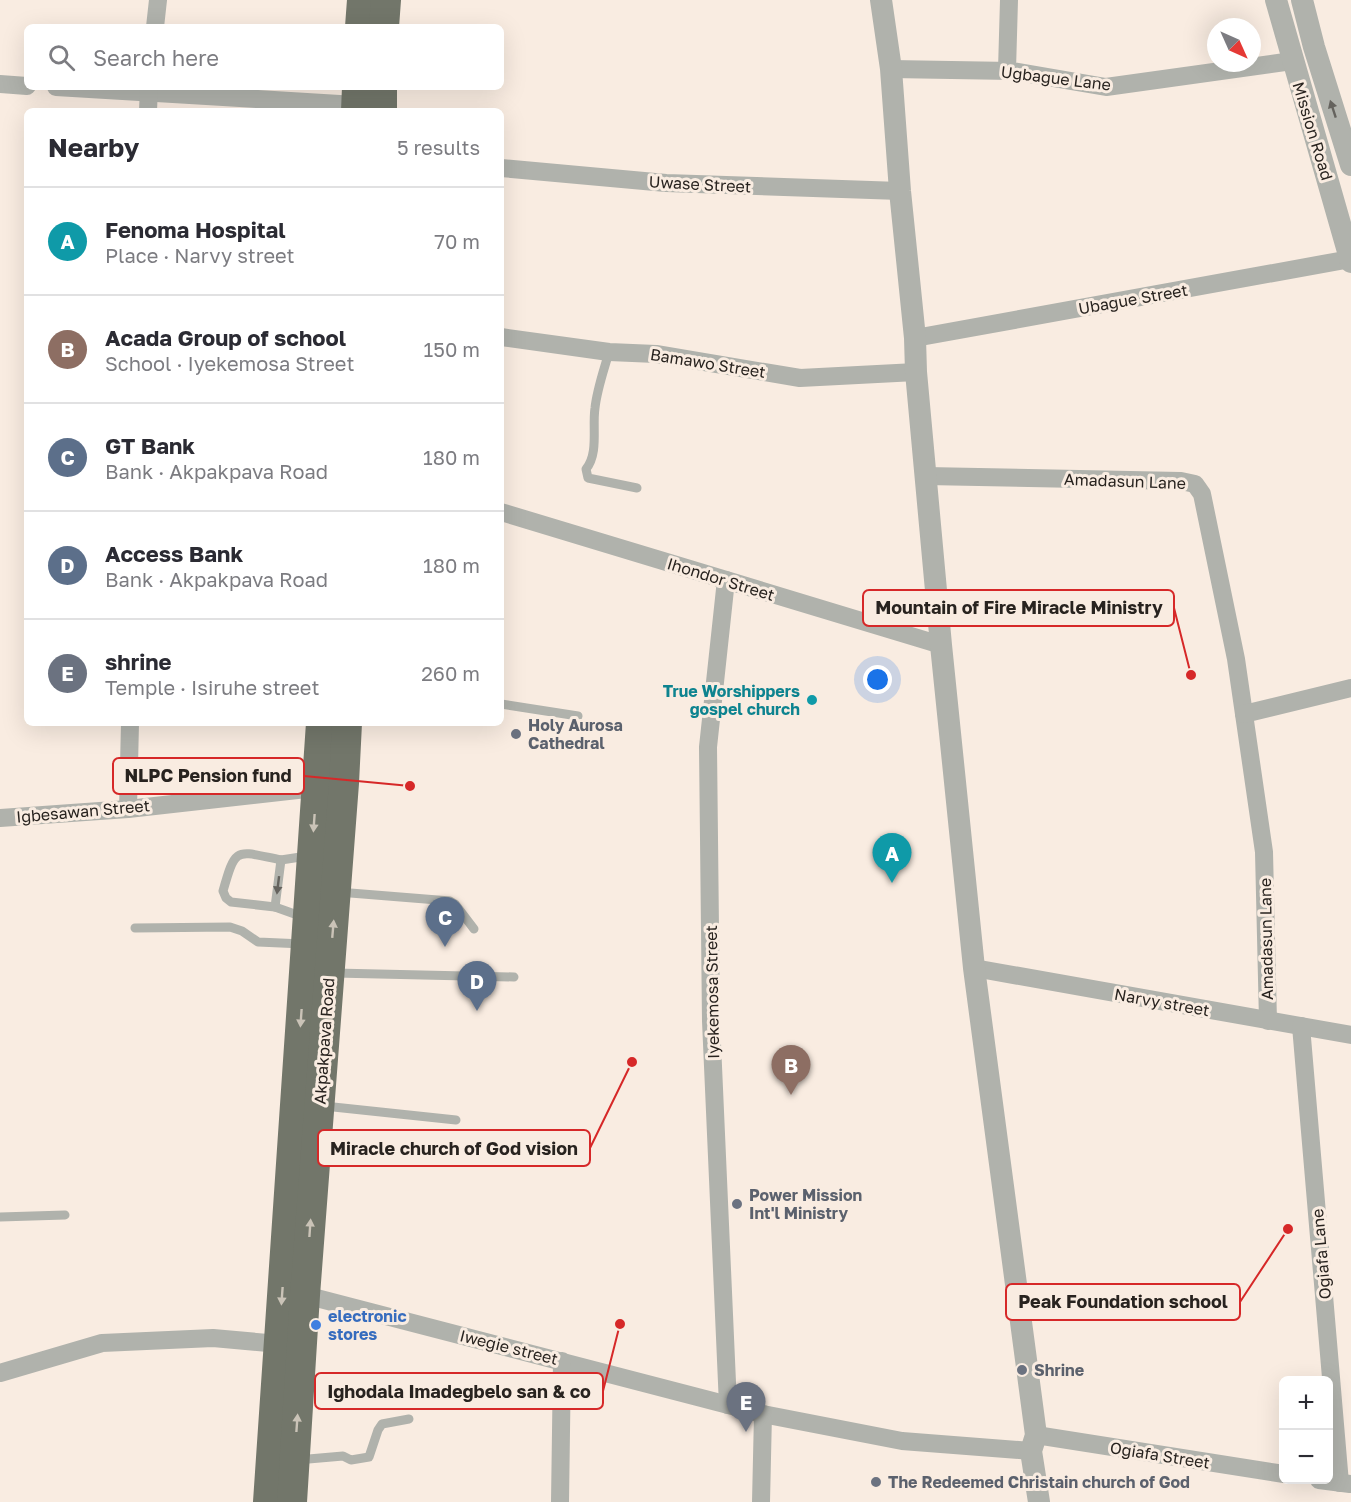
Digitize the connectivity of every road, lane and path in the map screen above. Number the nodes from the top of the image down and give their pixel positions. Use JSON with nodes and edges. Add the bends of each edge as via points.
{"nodes":[{"id":1,"x":158,"y":0,"type":"edge"},
{"id":2,"x":362,"y":0,"type":"edge"},
{"id":3,"x":386,"y":0,"type":"edge"},
{"id":4,"x":881,"y":0,"type":"edge"},
{"id":5,"x":1009,"y":0,"type":"edge"},
{"id":6,"x":1276,"y":0,"type":"edge"},
{"id":7,"x":1302,"y":0,"type":"edge"},
{"id":8,"x":155,"y":24,"type":"edge"},
{"id":9,"x":360,"y":24,"type":"edge"},
{"id":10,"x":384,"y":24,"type":"edge"},
{"id":11,"x":1292,"y":61,"type":"junction"},
{"id":12,"x":891,"y":69,"type":"junction"},
{"id":13,"x":1007,"y":70,"type":"junction"},
{"id":14,"x":0,"y":84,"type":"edge"},
{"id":15,"x":24,"y":86,"type":"edge"},
{"id":16,"x":148,"y":90,"type":"edge"},
{"id":17,"x":162,"y":90,"type":"edge"},
{"id":18,"x":379,"y":90,"type":"edge"},
{"id":19,"x":363,"y":104,"type":"edge"},
{"id":20,"x":148,"y":108,"type":"edge"},
{"id":21,"x":1351,"y":165,"type":"edge"},
{"id":22,"x":504,"y":168,"type":"edge"},
{"id":23,"x":900,"y":191,"type":"junction"},
{"id":24,"x":1351,"y":260,"type":"edge"},
{"id":25,"x":504,"y":337,"type":"edge"},
{"id":26,"x":915,"y":338,"type":"junction"},
{"id":27,"x":609,"y":351,"type":"junction"},
{"id":28,"x":916,"y":372,"type":"junction"},
{"id":29,"x":926,"y":476,"type":"junction"},
{"id":30,"x":637,"y":488,"type":"dead end"},
{"id":31,"x":504,"y":513,"type":"edge"},
{"id":32,"x":726,"y":580,"type":"junction"},
{"id":33,"x":937,"y":597,"type":"junction"},
{"id":34,"x":1063,"y":602,"type":"dead end"},
{"id":35,"x":941,"y":645,"type":"junction"},
{"id":36,"x":1351,"y":688,"type":"edge"},
{"id":37,"x":504,"y":704,"type":"edge"},
{"id":38,"x":1244,"y":714,"type":"junction"},
{"id":39,"x":578,"y":716,"type":"dead end"},
{"id":40,"x":130,"y":726,"type":"edge"},
{"id":41,"x":321,"y":726,"type":"edge"},
{"id":42,"x":345,"y":726,"type":"edge"},
{"id":43,"x":330,"y":785,"type":"junction"},
{"id":44,"x":128,"y":809,"type":"junction"},
{"id":45,"x":0,"y":818,"type":"edge"},
{"id":46,"x":312,"y":855,"type":"junction"},
{"id":47,"x":281,"y":860,"type":"junction"},
{"id":48,"x":336,"y":892,"type":"junction"},
{"id":49,"x":275,"y":907,"type":"junction"},
{"id":50,"x":135,"y":928,"type":"dead end"},
{"id":51,"x":474,"y":929,"type":"dead end"},
{"id":52,"x":307,"y":932,"type":"junction"},
{"id":53,"x":974,"y":968,"type":"junction"},
{"id":54,"x":329,"y":973,"type":"junction"},
{"id":55,"x":514,"y":977,"type":"dead end"},
{"id":56,"x":1268,"y":1021,"type":"junction"},
{"id":57,"x":1301,"y":1026,"type":"junction"},
{"id":58,"x":1351,"y":1035,"type":"edge"},
{"id":59,"x":320,"y":1106,"type":"junction"},
{"id":60,"x":456,"y":1120,"type":"dead end"},
{"id":61,"x":65,"y":1215,"type":"dead end"},
{"id":62,"x":0,"y":1217,"type":"edge"},
{"id":63,"x":305,"y":1295,"type":"junction"},
{"id":64,"x":279,"y":1344,"type":"junction"},
{"id":65,"x":562,"y":1361,"type":"junction"},
{"id":66,"x":0,"y":1373,"type":"edge"},
{"id":67,"x":728,"y":1405,"type":"junction"},
{"id":68,"x":762,"y":1414,"type":"junction"},
{"id":69,"x":408,"y":1419,"type":"dead end"},
{"id":70,"x":1034,"y":1443,"type":"junction"},
{"id":71,"x":295,"y":1460,"type":"junction"},
{"id":72,"x":1279,"y":1473,"type":"edge"},
{"id":73,"x":1345,"y":1483,"type":"edge"},
{"id":74,"x":268,"y":1502,"type":"edge"},
{"id":75,"x":292,"y":1502,"type":"edge"},
{"id":76,"x":560,"y":1502,"type":"edge"},
{"id":77,"x":760,"y":1502,"type":"edge"},
{"id":78,"x":1039,"y":1502,"type":"edge"}],
"edges":[{"from":1,"to":8,"type":"street"},
{"from":2,"to":9,"type":"highway"},
{"from":3,"to":10,"type":"highway"},
{"from":4,"to":12,"type":"street"},
{"from":5,"to":13,"type":"street"},
{"from":6,"to":11,"type":"street","name":"Mission Road"},
{"from":21,"to":7,"type":"street","name":"Mission Road","one_way":true},
{"from":11,"to":13,"type":"street","name":"Ugbague Lane","via":[[1106,87]]},
{"from":11,"to":24,"type":"street","name":"Mission Road"},
{"from":12,"to":13,"type":"street","name":"Ugbague Lane"},
{"from":12,"to":23,"type":"street"},
{"from":14,"to":15,"type":"street"},
{"from":16,"to":20,"type":"street"},
{"from":17,"to":19,"type":"street"},
{"from":18,"to":19,"type":"highway"},
{"from":22,"to":23,"type":"street","name":"Uwase Street","via":[[666,183]]},
{"from":23,"to":26,"type":"street"},
{"from":24,"to":26,"type":"street","name":"Ubague Street"},
{"from":25,"to":27,"type":"street","name":"Bamawo Street"},
{"from":26,"to":28,"type":"street"},
{"from":27,"to":28,"type":"street","name":"Bamawo Street","via":[[656,354],[800,378]]},
{"from":27,"to":30,"type":"lane","via":[[595,407],[591,463],[586,469],[588,478]]},
{"from":28,"to":29,"type":"street"},
{"from":29,"to":33,"type":"street"},
{"from":29,"to":38,"type":"street","name":"Amadasun Lane","via":[[1195,484],[1202,494]]},
{"from":31,"to":32,"type":"street","name":"Ihondor Street"},
{"from":32,"to":35,"type":"street","name":"Ihondor Street"},
{"from":32,"to":67,"type":"street","name":"Iyekemosa Street","via":[[708,747],[711,1021]]},
{"from":33,"to":34,"type":"lane"},
{"from":33,"to":35,"type":"street"},
{"from":35,"to":53,"type":"street"},
{"from":36,"to":38,"type":"street"},
{"from":37,"to":39,"type":"lane"},
{"from":38,"to":56,"type":"street","name":"Amadasun Lane","via":[[1264,852]]},
{"from":40,"to":44,"type":"street"},
{"from":41,"to":43,"type":"highway","name":"Akpakpava Road"},
{"from":42,"to":43,"type":"highway","name":"Akpakpava Road"},
{"from":43,"to":44,"type":"street","name":"Igbesawan Street"},
{"from":43,"to":46,"type":"highway","name":"Akpakpava Road","one_way":true},
{"from":43,"to":48,"type":"highway","name":"Akpakpava Road"},
{"from":44,"to":45,"type":"street","name":"Igbesawan Street"},
{"from":46,"to":47,"type":"lane"},
{"from":46,"to":52,"type":"highway","name":"Akpakpava Road"},
{"from":47,"to":49,"type":"lane","one_way":true},
{"from":47,"to":49,"type":"lane","via":[[238,855],[232,860],[223,891],[231,902]]},
{"from":48,"to":51,"type":"lane","via":[[450,901]]},
{"from":54,"to":48,"type":"highway","name":"Akpakpava Road","one_way":true},
{"from":49,"to":52,"type":"lane"},
{"from":50,"to":52,"type":"lane","via":[[231,927],[258,942]]},
{"from":52,"to":64,"type":"highway","name":"Akpakpava Road","one_way":true},
{"from":53,"to":56,"type":"street","name":"Narvy street"},
{"from":53,"to":70,"type":"street"},
{"from":54,"to":55,"type":"lane"},
{"from":54,"to":59,"type":"highway","name":"Akpakpava Road"},
{"from":56,"to":57,"type":"street","name":"Narvy street"},
{"from":57,"to":58,"type":"street","name":"Narvy street"},
{"from":57,"to":73,"type":"street","name":"Ogiafa Lane"},
{"from":59,"to":60,"type":"lane"},
{"from":63,"to":59,"type":"highway","name":"Akpakpava Road","one_way":true},
{"from":61,"to":62,"type":"lane"},
{"from":63,"to":65,"type":"street","name":"Iwegie street"},
{"from":71,"to":63,"type":"highway","name":"Akpakpava Road","one_way":true},
{"from":64,"to":66,"type":"street","via":[[213,1338],[102,1343]]},
{"from":64,"to":74,"type":"highway","name":"Akpakpava Road"},
{"from":65,"to":67,"type":"street","name":"Iwegie street"},
{"from":65,"to":76,"type":"street"},
{"from":67,"to":68,"type":"street","name":"Iwegie street"},
{"from":68,"to":70,"type":"street","name":"Iwegie street","via":[[902,1441]]},
{"from":68,"to":77,"type":"street"},
{"from":69,"to":71,"type":"lane","via":[[382,1424],[369,1457]]},
{"from":70,"to":72,"type":"street","name":"Ogiafa Street"},
{"from":70,"to":78,"type":"street"},
{"from":71,"to":75,"type":"highway","name":"Akpakpava Road"}]}
